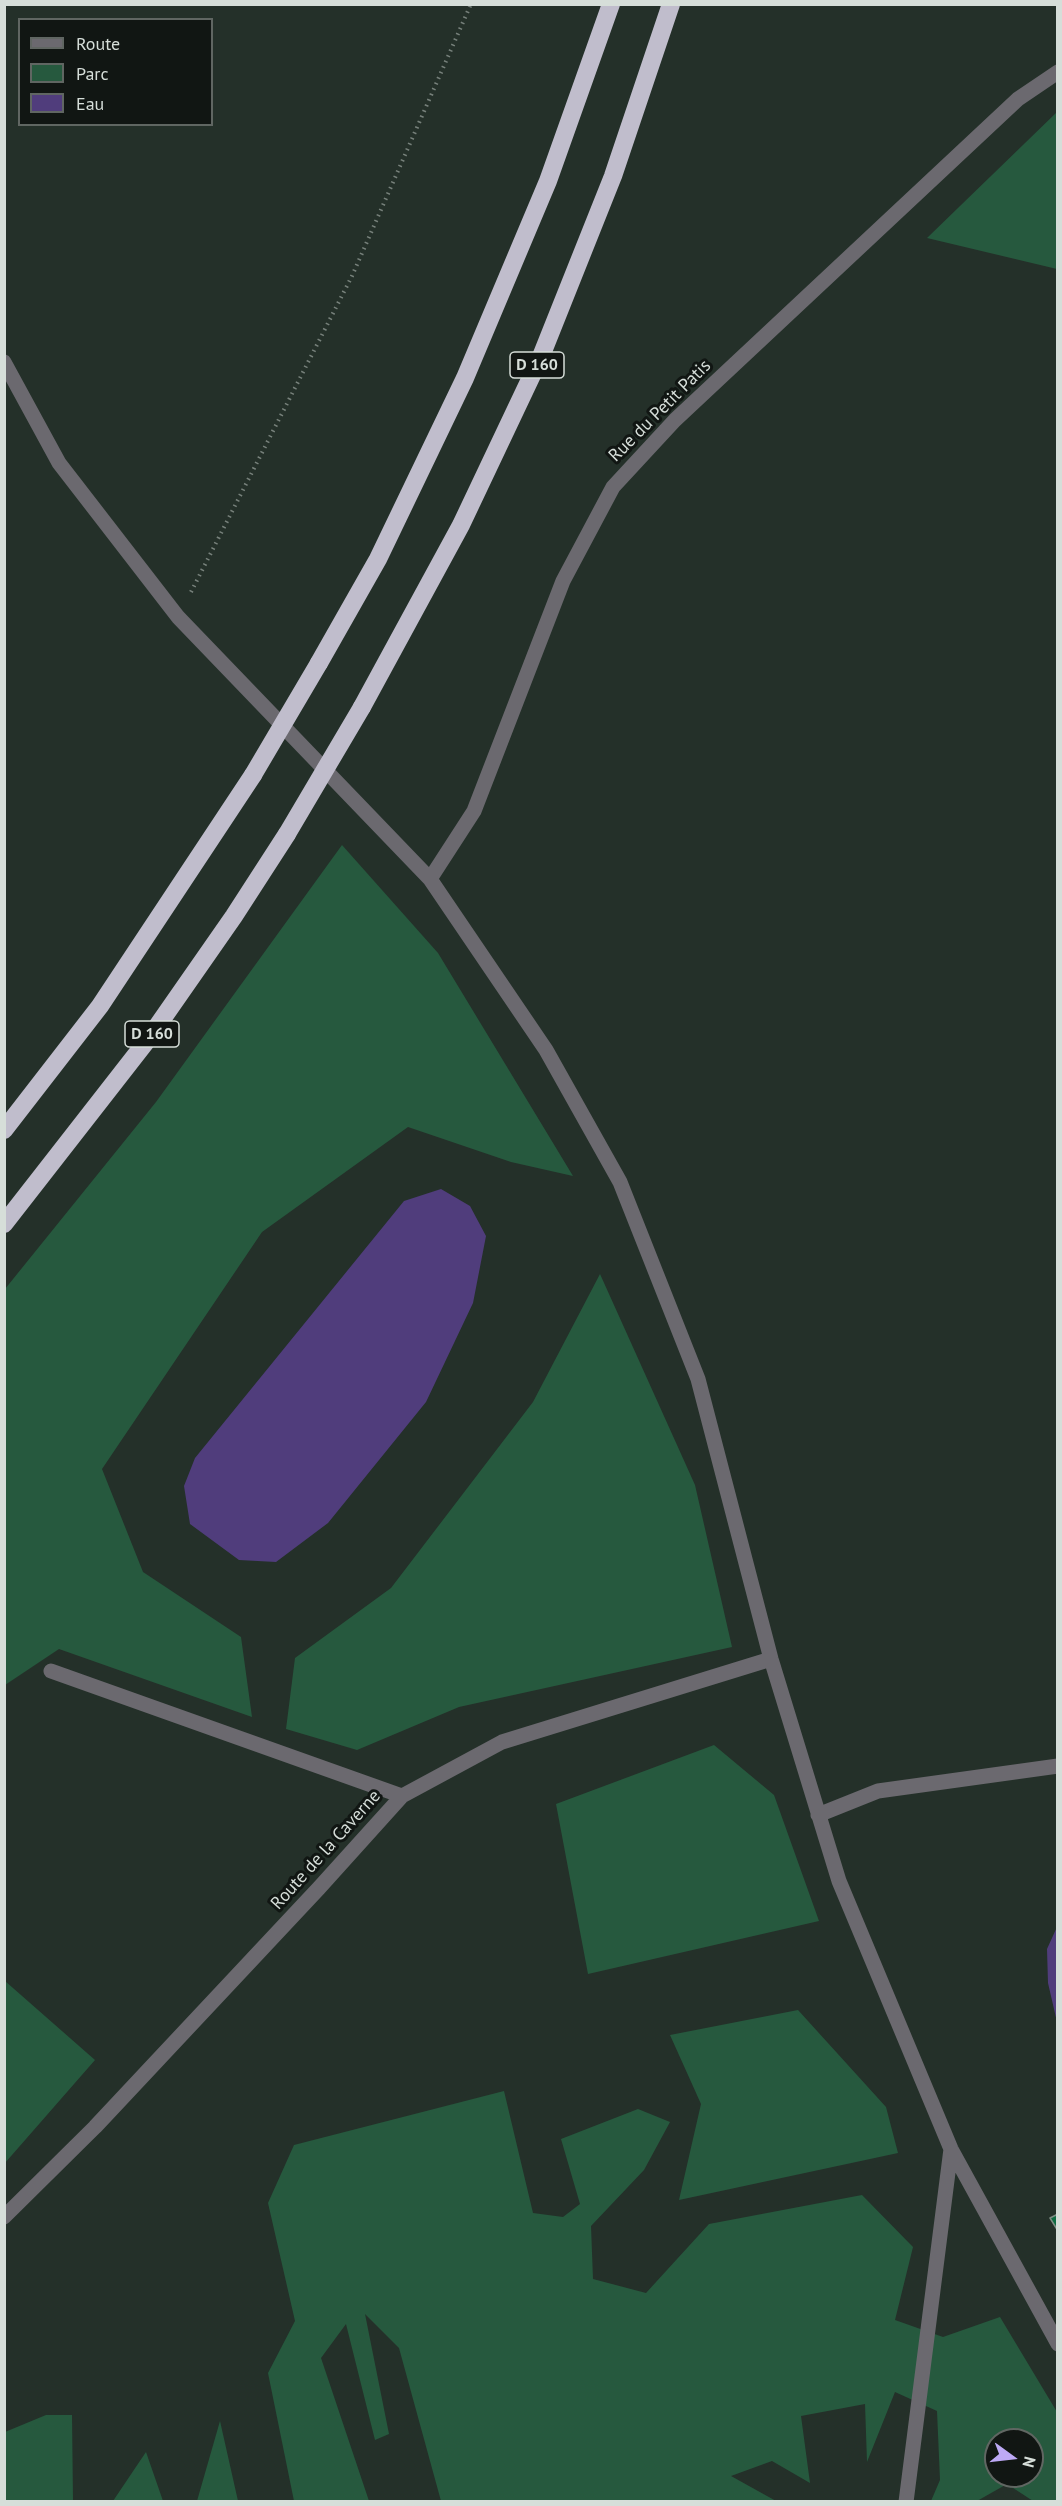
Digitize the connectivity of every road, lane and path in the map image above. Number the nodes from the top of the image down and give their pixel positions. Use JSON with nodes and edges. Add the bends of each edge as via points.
{"nodes":[{"id":1,"x":471,"y":4,"type":"edge"},
{"id":2,"x":611,"y":4,"type":"edge"},
{"id":3,"x":671,"y":4,"type":"edge"},
{"id":4,"x":1058,"y":72,"type":"edge"},
{"id":5,"x":4,"y":362,"type":"edge"},
{"id":6,"x":178,"y":617,"type":"junction"},
{"id":7,"x":430,"y":879,"type":"junction"},
{"id":8,"x":4,"y":1130,"type":"edge"},
{"id":9,"x":4,"y":1224,"type":"edge"},
{"id":10,"x":771,"y":1659,"type":"junction"},
{"id":11,"x":51,"y":1671,"type":"dead end"},
{"id":12,"x":1058,"y":1766,"type":"edge"},
{"id":13,"x":402,"y":1796,"type":"junction"},
{"id":14,"x":818,"y":1815,"type":"junction"},
{"id":15,"x":951,"y":2149,"type":"junction"},
{"id":16,"x":4,"y":2217,"type":"edge"},
{"id":17,"x":1058,"y":2344,"type":"edge"},
{"id":18,"x":906,"y":2494,"type":"edge"},
{"id":19,"x":895,"y":2502,"type":"edge"}],
"edges":[{"from":1,"to":6,"type":"path","via":[[352,276]]},
{"from":2,"to":8,"type":"highway","bridge":true,"via":[[548,181],[465,378],[378,559],[253,775],[100,1006]]},
{"from":3,"to":9,"type":"highway","number":"D 160","bridge":true,"via":[[613,176],[542,354],[461,525],[362,707],[234,916],[149,1038]]},
{"from":4,"to":7,"type":"street","name":"Rue du Petit Patis","via":[[1018,99],[675,420],[613,487],[563,581],[474,811]]},
{"from":5,"to":6,"type":"street","via":[[59,463]]},
{"from":6,"to":7,"type":"street"},
{"from":7,"to":10,"type":"street","via":[[546,1050],[620,1182],[698,1378]]},
{"from":10,"to":13,"type":"street","name":"Route de la Caverne","via":[[502,1742]]},
{"from":10,"to":14,"type":"street"},
{"from":11,"to":13,"type":"street"},
{"from":12,"to":14,"type":"street","via":[[878,1791]]},
{"from":13,"to":16,"type":"street","name":"Route de la Caverne","via":[[95,2127]]},
{"from":14,"to":15,"type":"street","via":[[839,1881]]},
{"from":15,"to":17,"type":"street"},
{"from":15,"to":18,"type":"street"},
{"from":18,"to":19,"type":"street"}]}
